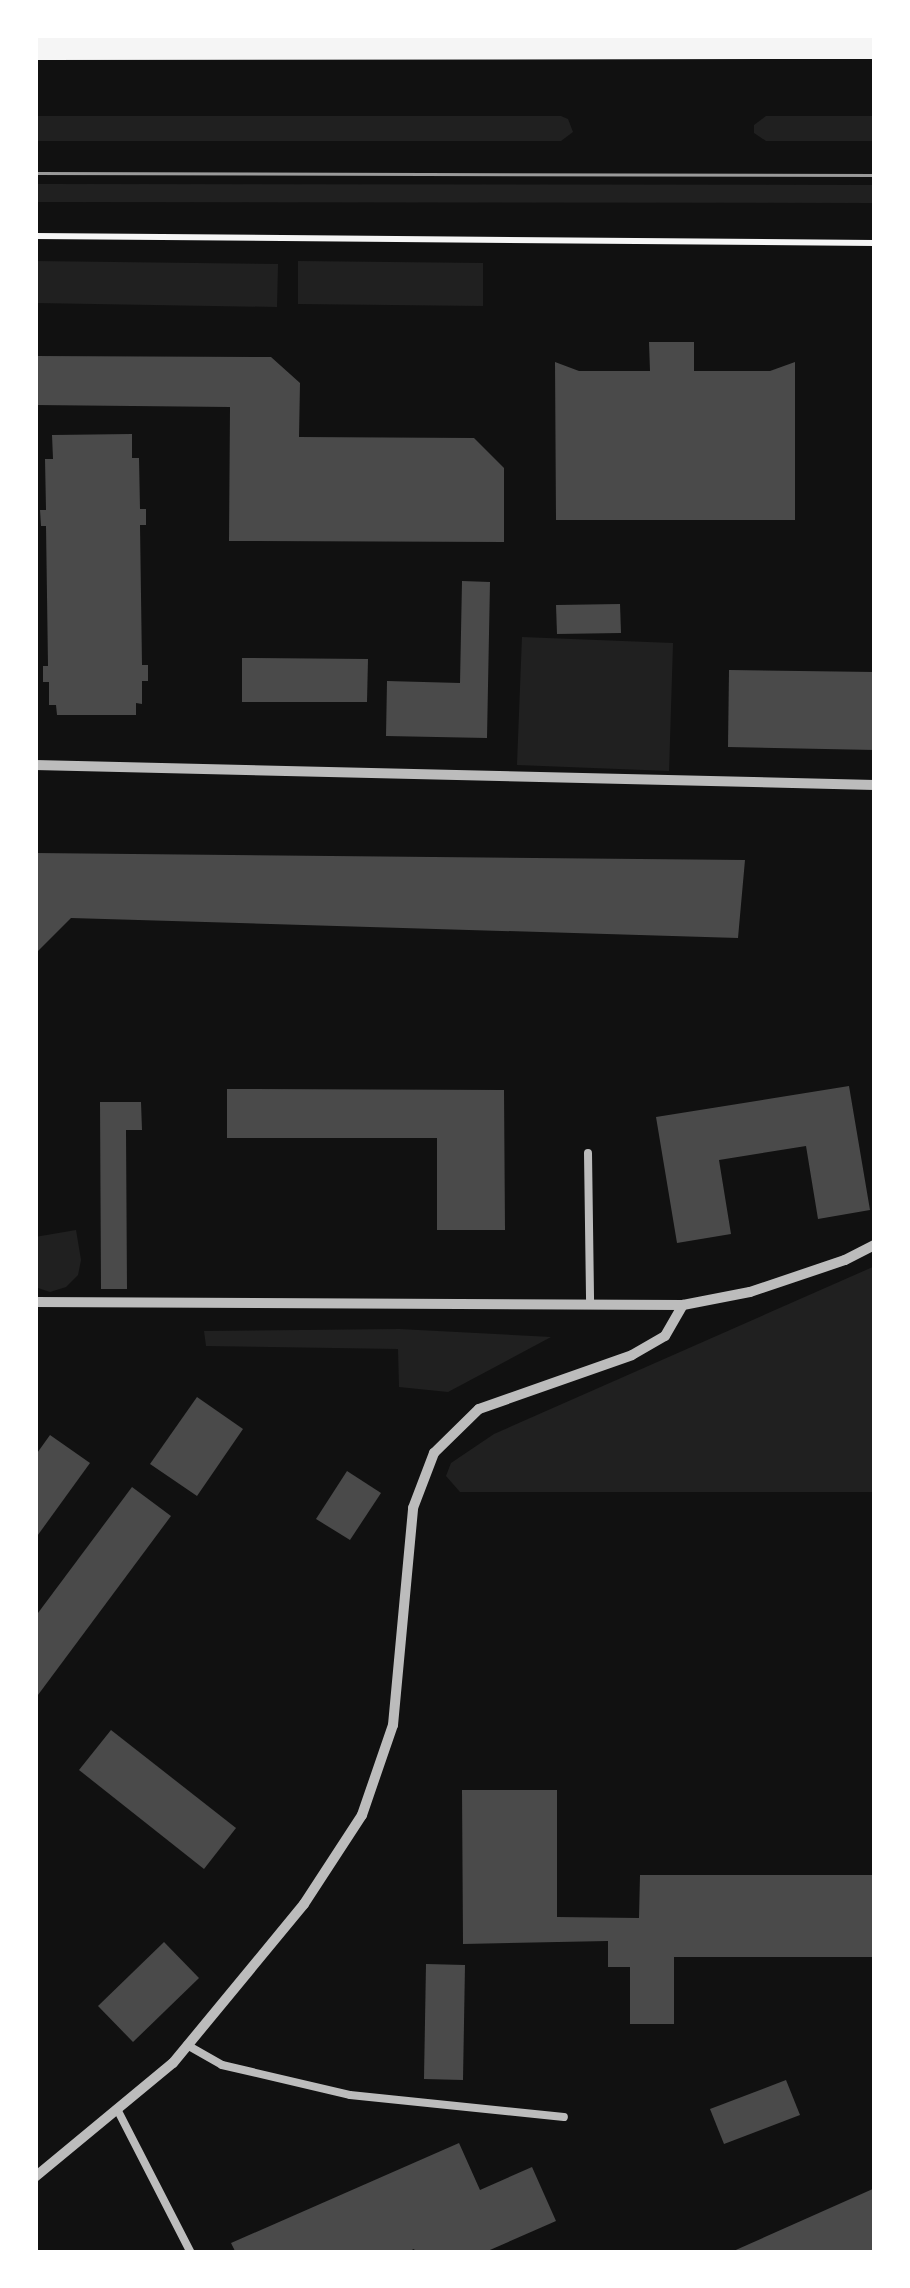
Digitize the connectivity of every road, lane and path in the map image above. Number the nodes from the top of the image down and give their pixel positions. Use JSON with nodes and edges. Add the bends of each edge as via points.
{"nodes":[{"id":1,"x":875,"y":45,"type":"edge"},
{"id":2,"x":35,"y":46,"type":"edge"},
{"id":3,"x":35,"y":236,"type":"edge"},
{"id":4,"x":875,"y":243,"type":"edge"},
{"id":5,"x":35,"y":764,"type":"edge"},
{"id":6,"x":875,"y":785,"type":"edge"},
{"id":7,"x":588,"y":1153,"type":"dead end"},
{"id":8,"x":875,"y":1245,"type":"edge"},
{"id":9,"x":35,"y":1302,"type":"edge"},
{"id":10,"x":590,"y":1305,"type":"junction"},
{"id":11,"x":683,"y":1305,"type":"junction"},
{"id":12,"x":187,"y":2045,"type":"junction"},
{"id":13,"x":117,"y":2109,"type":"junction"},
{"id":14,"x":564,"y":2118,"type":"dead end"},
{"id":15,"x":35,"y":2176,"type":"edge"},
{"id":16,"x":191,"y":2253,"type":"edge"}],
"edges":[{"from":1,"to":2,"type":"highway"},
{"from":3,"to":4,"type":"path"},
{"from":5,"to":6,"type":"street"},
{"from":7,"to":10,"type":"lane"},
{"from":8,"to":11,"type":"street","via":[[750,1292]]},
{"from":9,"to":10,"type":"street"},
{"from":10,"to":11,"type":"street"},
{"from":11,"to":12,"type":"street","via":[[665,1336],[632,1355],[479,1409],[434,1453],[414,1508],[394,1725],[362,1815],[304,1904]]},
{"from":12,"to":13,"type":"street"},
{"from":12,"to":14,"type":"lane","via":[[222,2064],[350,2095]]},
{"from":13,"to":15,"type":"street"},
{"from":13,"to":16,"type":"lane"}]}
